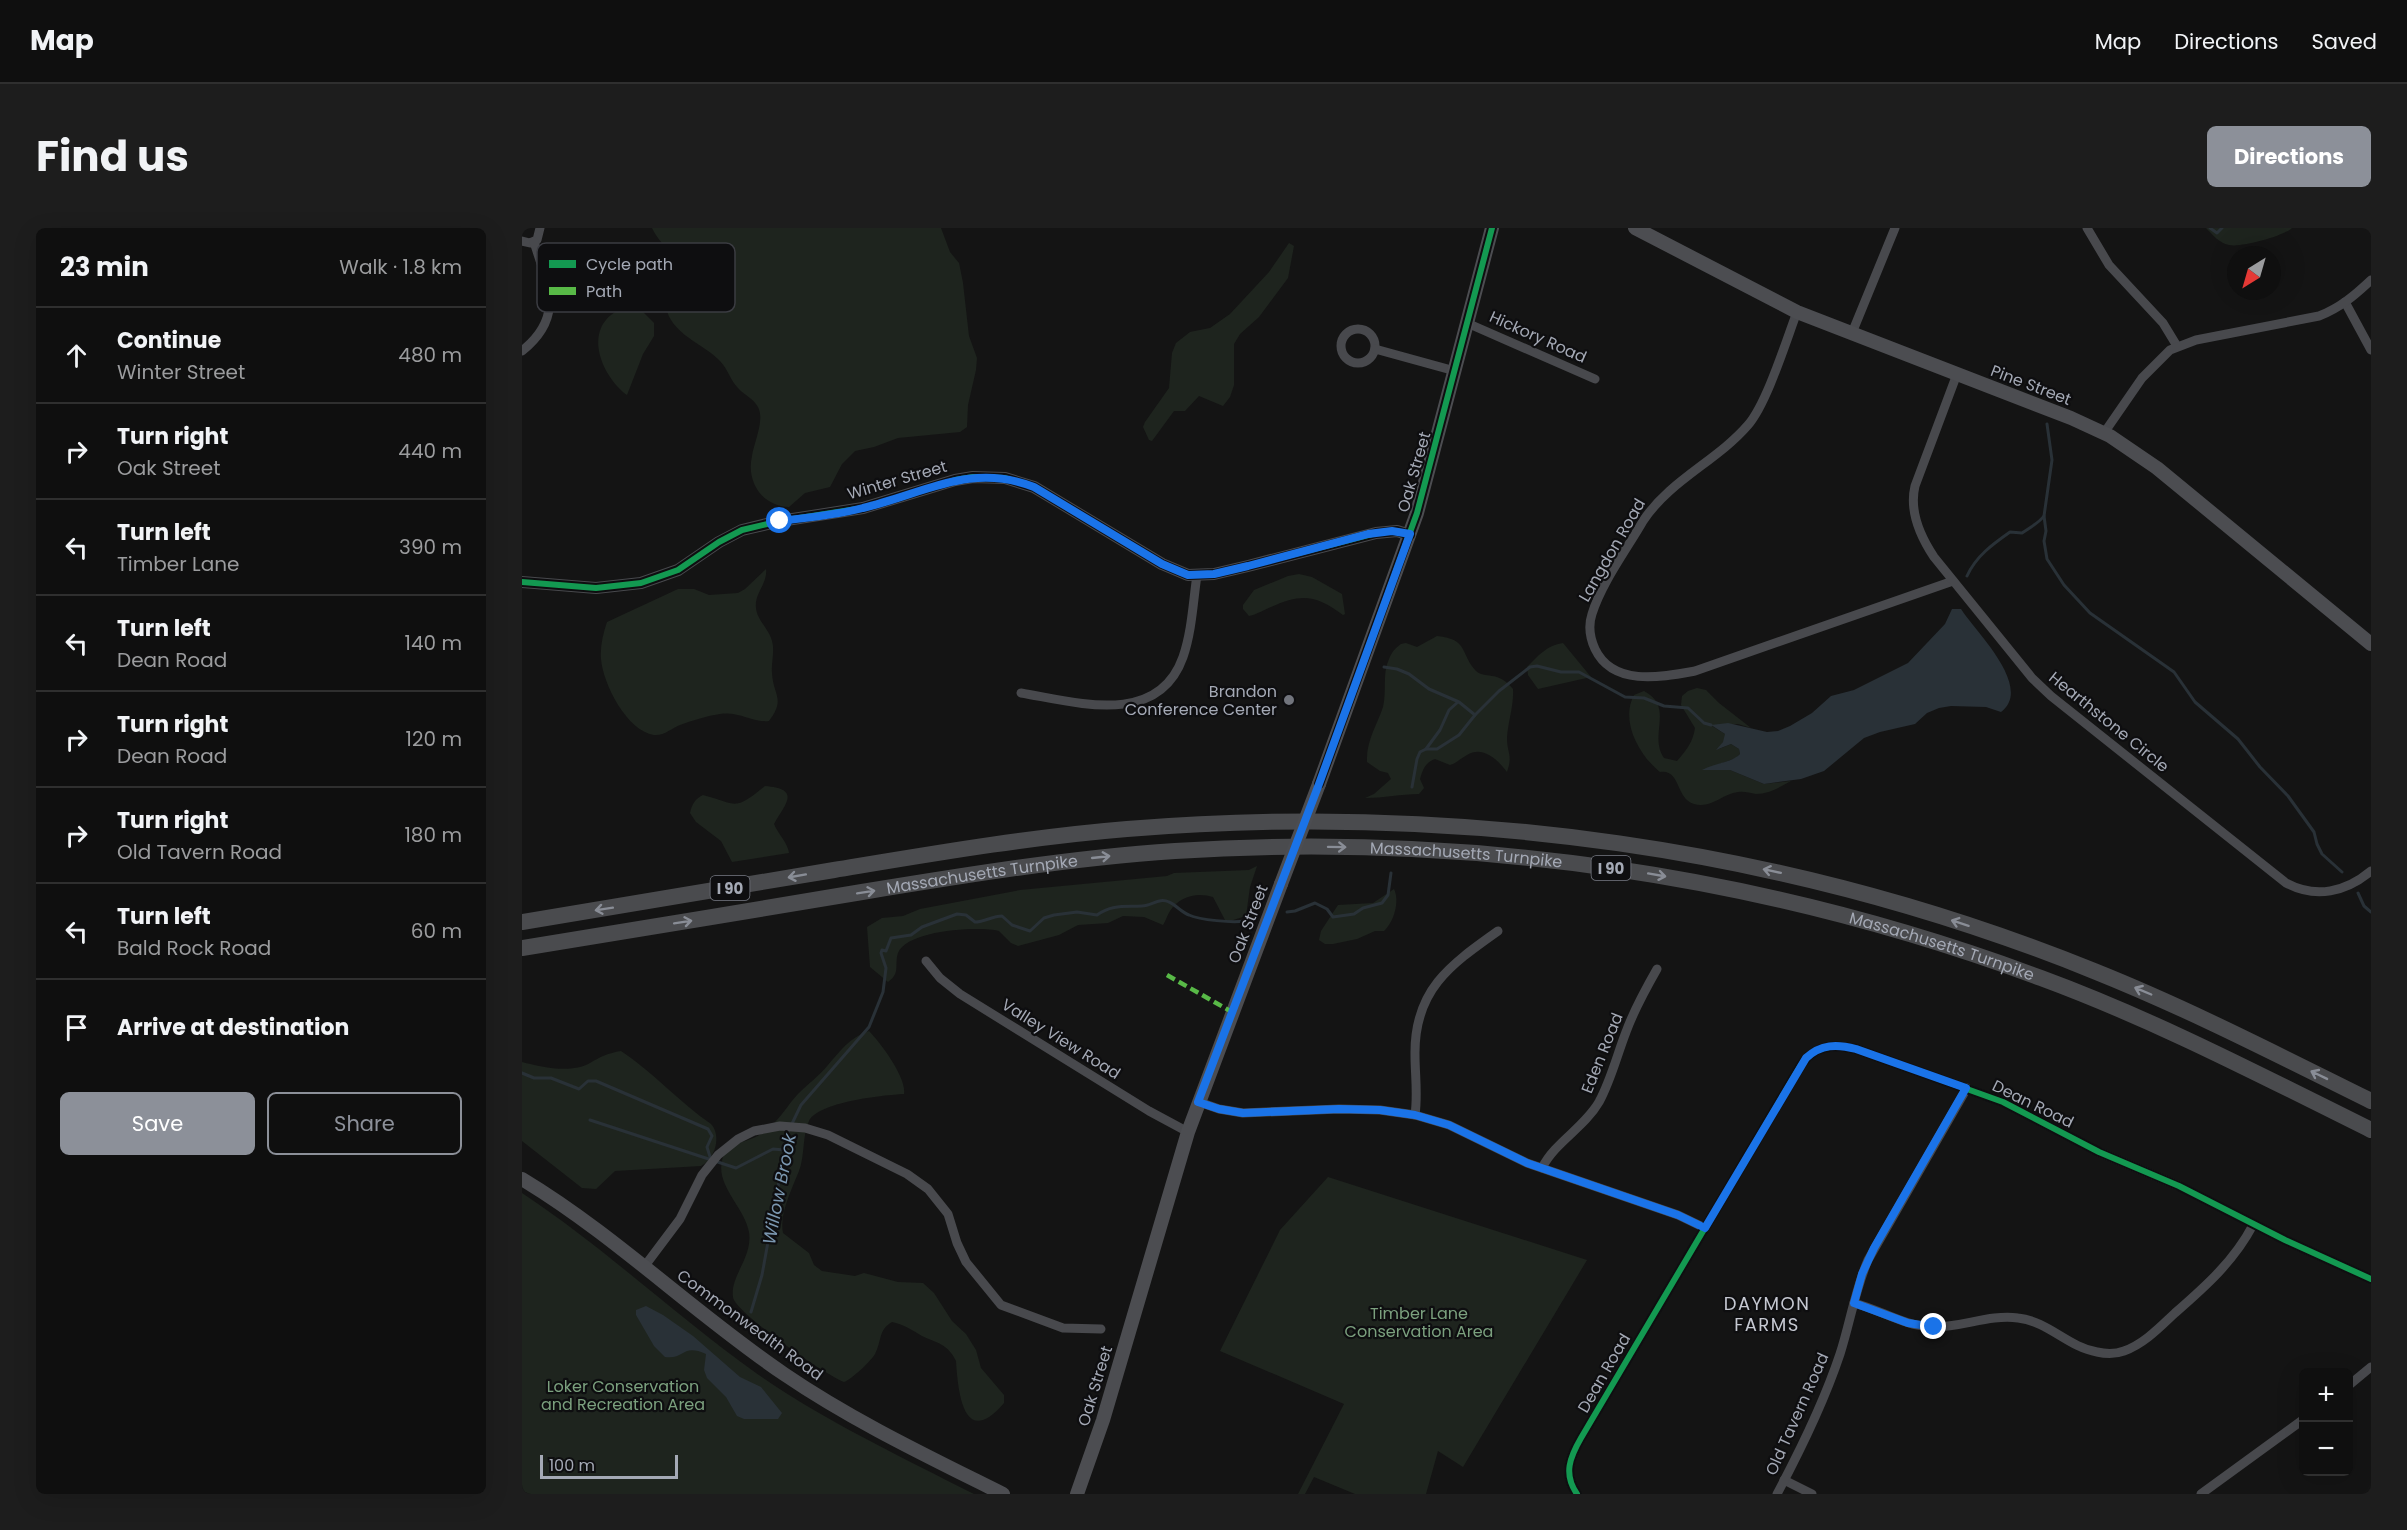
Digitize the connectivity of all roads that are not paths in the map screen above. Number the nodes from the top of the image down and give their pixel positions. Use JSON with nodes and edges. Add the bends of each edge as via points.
{"nodes":[{"id":1,"x":540,"y":228,"type":"edge"},
{"id":2,"x":1492,"y":228,"type":"edge"},
{"id":3,"x":1635,"y":228,"type":"edge"},
{"id":4,"x":1895,"y":228,"type":"edge"},
{"id":5,"x":2087,"y":228,"type":"edge"},
{"id":6,"x":522,"y":242,"type":"edge"},
{"id":7,"x":534,"y":242,"type":"junction"},
{"id":8,"x":537,"y":252,"type":"edge"},
{"id":9,"x":2371,"y":280,"type":"edge"},
{"id":10,"x":2346,"y":302,"type":"junction"},
{"id":11,"x":550,"y":312,"type":"edge"},
{"id":12,"x":1797,"y":312,"type":"junction"},
{"id":13,"x":1467,"y":323,"type":"junction"},
{"id":14,"x":1852,"y":333,"type":"junction"},
{"id":15,"x":2177,"y":346,"type":"junction"},
{"id":16,"x":1375,"y":350,"type":"dead end"},
{"id":17,"x":2371,"y":350,"type":"edge"},
{"id":18,"x":522,"y":351,"type":"edge"},
{"id":19,"x":1455,"y":371,"type":"junction"},
{"id":20,"x":1957,"y":374,"type":"junction"},
{"id":21,"x":1595,"y":379,"type":"dead end"},
{"id":22,"x":2104,"y":433,"type":"junction"},
{"id":23,"x":1410,"y":534,"type":"junction"},
{"id":24,"x":1197,"y":575,"type":"junction"},
{"id":25,"x":1953,"y":581,"type":"junction"},
{"id":26,"x":522,"y":582,"type":"edge"},
{"id":27,"x":2371,"y":644,"type":"edge"},
{"id":28,"x":1021,"y":693,"type":"dead end"},
{"id":29,"x":2371,"y":871,"type":"edge"},
{"id":30,"x":522,"y":922,"type":"edge"},
{"id":31,"x":1498,"y":931,"type":"dead end"},
{"id":32,"x":522,"y":948,"type":"edge"},
{"id":33,"x":926,"y":961,"type":"dead end"},
{"id":34,"x":1657,"y":969,"type":"dead end"},
{"id":35,"x":1966,"y":1088,"type":"junction"},
{"id":36,"x":2371,"y":1101,"type":"edge"},
{"id":37,"x":1198,"y":1102,"type":"junction"},
{"id":38,"x":1415,"y":1115,"type":"junction"},
{"id":39,"x":2371,"y":1130,"type":"edge"},
{"id":40,"x":1188,"y":1132,"type":"junction"},
{"id":41,"x":1542,"y":1168,"type":"junction"},
{"id":42,"x":522,"y":1179,"type":"edge"},
{"id":43,"x":2253,"y":1225,"type":"junction"},
{"id":44,"x":1705,"y":1228,"type":"junction"},
{"id":45,"x":644,"y":1267,"type":"junction"},
{"id":46,"x":2371,"y":1279,"type":"edge"},
{"id":47,"x":1854,"y":1303,"type":"junction"},
{"id":48,"x":1101,"y":1329,"type":"dead end"},
{"id":49,"x":2371,"y":1367,"type":"edge"},
{"id":50,"x":2353,"y":1383,"type":"edge"},
{"id":51,"x":2300,"y":1422,"type":"edge"},
{"id":52,"x":1784,"y":1480,"type":"junction"},
{"id":53,"x":1003,"y":1494,"type":"edge"},
{"id":54,"x":1077,"y":1494,"type":"edge"},
{"id":55,"x":1577,"y":1494,"type":"edge"},
{"id":56,"x":1777,"y":1494,"type":"edge"},
{"id":57,"x":1812,"y":1494,"type":"edge"},
{"id":58,"x":2201,"y":1494,"type":"edge"}],
"edges":[{"from":1,"to":7,"type":"street","via":[[540,236]]},
{"from":2,"to":13,"type":"main road","name":"Oak Street"},
{"from":3,"to":12,"type":"main road","name":"Pine Street"},
{"from":4,"to":14,"type":"street"},
{"from":5,"to":15,"type":"street","via":[[2109,265],[2163,323]]},
{"from":6,"to":7,"type":"street"},
{"from":7,"to":8,"type":"street"},
{"from":9,"to":10,"type":"street"},
{"from":10,"to":15,"type":"street","via":[[2308,319]]},
{"from":10,"to":17,"type":"street"},
{"from":11,"to":18,"type":"street","via":[[540,332]]},
{"from":12,"to":14,"type":"main road","name":"Pine Street"},
{"from":12,"to":25,"type":"street","name":"Langdon Road","via":[[1749,424],[1659,500],[1631,541],[1592,613],[1590,633],[1598,656],[1615,670],[1632,676],[1695,671]]},
{"from":13,"to":19,"type":"main road","name":"Oak Street"},
{"from":13,"to":21,"type":"street","name":"Hickory Road"},
{"from":14,"to":20,"type":"main road","name":"Pine Street"},
{"from":15,"to":22,"type":"street","via":[[2149,369]]},
{"from":16,"to":19,"type":"street"},
{"from":19,"to":23,"type":"main road","name":"Oak Street"},
{"from":20,"to":22,"type":"main road","name":"Pine Street"},
{"from":20,"to":25,"type":"street","name":"Hearthstone Circle","via":[[1913,500],[1926,545]]},
{"from":22,"to":27,"type":"main road","name":"Pine Street","via":[[2157,468]]},
{"from":23,"to":24,"type":"street","name":"Winter Street","via":[[1368,534],[1248,566]]},
{"from":23,"to":37,"type":"main road","name":"Oak Street","bridge":true},
{"from":24,"to":26,"type":"street","name":"Winter Street","via":[[1179,573],[1162,564],[1034,487],[1013,479],[986,476],[955,480],[863,508],[742,530],[678,570],[641,583],[596,588]]},
{"from":24,"to":28,"type":"street","via":[[1182,660],[1158,691],[1136,702],[1108,706]]},
{"from":25,"to":29,"type":"street","name":"Hearthstone Circle","via":[[2044,690],[2280,879],[2303,890],[2328,892],[2349,886]]},
{"from":36,"to":30,"type":"highway","name":"Massachusetts Turnpike","number":"I 90","one_way":true,"via":[[2184,1009],[2090,969],[1961,923],[1853,891],[1731,862],[1530,832],[1326,820],[1123,829],[937,853]]},
{"from":31,"to":38,"type":"street","via":[[1450,967],[1423,1003],[1416,1035]]},
{"from":32,"to":39,"type":"highway","name":"Massachusetts Turnpike","number":"I 90","one_way":true,"via":[[976,873],[1121,855],[1312,846],[1515,856],[1615,868],[1726,888],[1815,907],[1944,944],[2165,1029]]},
{"from":33,"to":40,"type":"street","name":"Valley View Road","via":[[960,994]]},
{"from":34,"to":41,"type":"street","name":"Eden Road","via":[[1634,1013],[1599,1102]]},
{"from":35,"to":43,"type":"street","name":"Dean Road","via":[[2016,1108]]},
{"from":35,"to":44,"type":"street","name":"Dean Road","via":[[1856,1049],[1818,1048],[1801,1065]]},
{"from":35,"to":47,"type":"street","name":"Old Tavern Road","via":[[1874,1248]]},
{"from":37,"to":38,"type":"street","via":[[1243,1113],[1339,1109]]},
{"from":37,"to":40,"type":"main road","name":"Oak Street"},
{"from":38,"to":41,"type":"street","via":[[1449,1125]]},
{"from":40,"to":54,"type":"main road","name":"Oak Street","via":[[1103,1420]]},
{"from":41,"to":44,"type":"street"},
{"from":42,"to":45,"type":"main road","name":"Commonwealth Road"},
{"from":43,"to":46,"type":"street","name":"Dean Road"},
{"from":43,"to":47,"type":"street","via":[[2214,1279],[2159,1328],[2122,1352],[2085,1349],[2027,1319],[1997,1317],[1934,1327],[1908,1323]]},
{"from":44,"to":55,"type":"street","name":"Dean Road","via":[[1575,1450],[1568,1467]]},
{"from":45,"to":48,"type":"street","via":[[680,1219],[696,1184],[717,1155],[738,1139],[767,1128],[793,1127],[817,1131],[907,1174],[928,1189],[948,1214],[966,1262],[1001,1305],[1063,1328]]},
{"from":45,"to":53,"type":"main road","name":"Commonwealth Road","via":[[815,1394]]},
{"from":47,"to":52,"type":"street","name":"Old Tavern Road","via":[[1825,1394]]},
{"from":49,"to":50,"type":"street"},
{"from":51,"to":58,"type":"street"},
{"from":52,"to":56,"type":"street","name":"Old Tavern Road"},
{"from":52,"to":57,"type":"street"}]}
